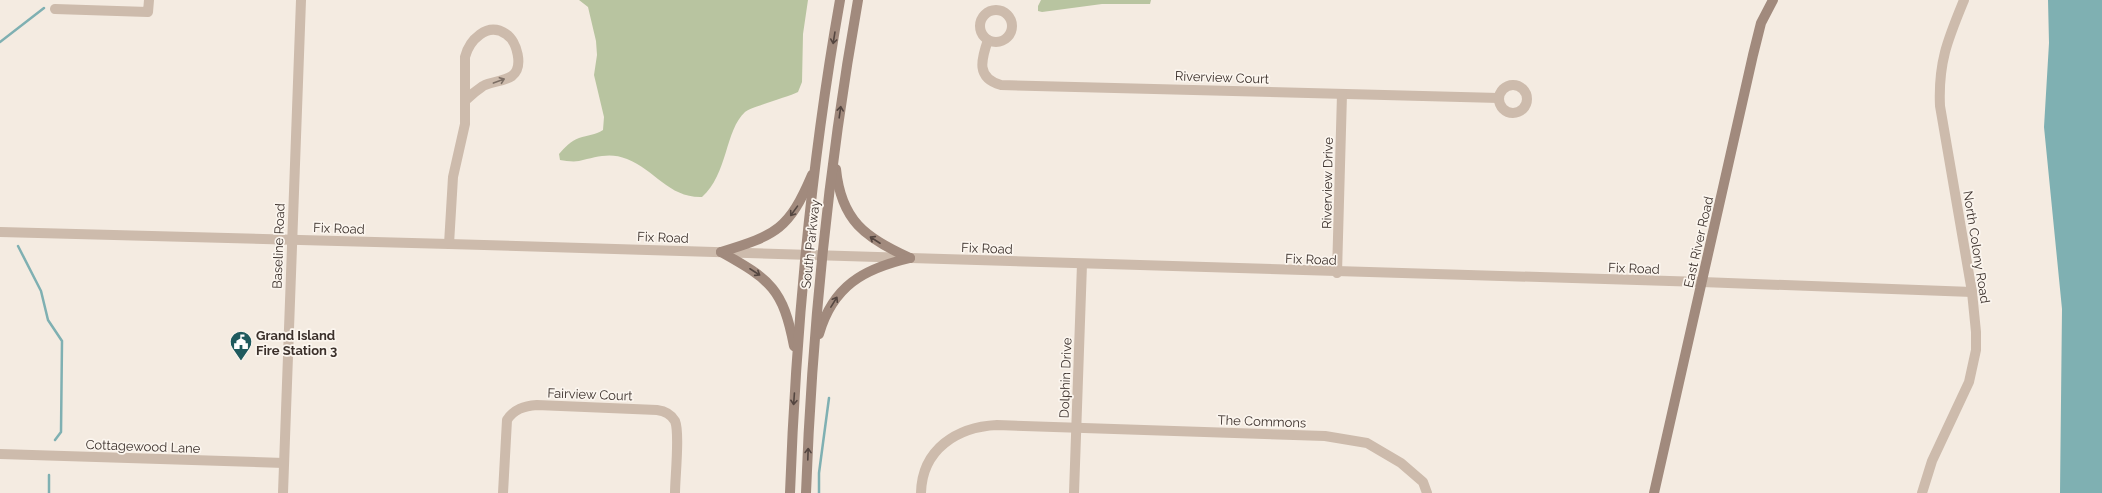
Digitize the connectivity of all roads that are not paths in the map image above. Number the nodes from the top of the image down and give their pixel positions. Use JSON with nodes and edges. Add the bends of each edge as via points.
{"nodes":[{"id":1,"x":149,"y":0,"type":"edge"},
{"id":2,"x":301,"y":0,"type":"edge"},
{"id":3,"x":840,"y":0,"type":"edge"},
{"id":4,"x":858,"y":0,"type":"edge"},
{"id":5,"x":1773,"y":0,"type":"edge"},
{"id":6,"x":1964,"y":0,"type":"edge"},
{"id":7,"x":55,"y":9,"type":"dead end"},
{"id":8,"x":988,"y":40,"type":"dead end"},
{"id":9,"x":1342,"y":94,"type":"junction"},
{"id":10,"x":1499,"y":98,"type":"dead end"},
{"id":11,"x":466,"y":100,"type":"junction"},
{"id":12,"x":834,"y":151,"type":"junction"},
{"id":13,"x":817,"y":164,"type":"junction"},
{"id":14,"x":0,"y":232,"type":"edge"},
{"id":15,"x":292,"y":239,"type":"junction"},
{"id":16,"x":450,"y":244,"type":"junction"},
{"id":17,"x":721,"y":252,"type":"junction"},
{"id":18,"x":806,"y":255,"type":"junction"},
{"id":19,"x":822,"y":256,"type":"junction"},
{"id":20,"x":910,"y":258,"type":"junction"},
{"id":21,"x":1082,"y":264,"type":"junction"},
{"id":22,"x":1337,"y":272,"type":"junction"},
{"id":23,"x":1702,"y":282,"type":"junction"},
{"id":24,"x":1972,"y":292,"type":"junction"},
{"id":25,"x":797,"y":360,"type":"junction"},
{"id":26,"x":812,"y":365,"type":"junction"},
{"id":27,"x":1076,"y":426,"type":"junction"},
{"id":28,"x":0,"y":454,"type":"edge"},
{"id":29,"x":284,"y":463,"type":"junction"},
{"id":30,"x":283,"y":493,"type":"edge"},
{"id":31,"x":503,"y":493,"type":"edge"},
{"id":32,"x":675,"y":493,"type":"edge"},
{"id":33,"x":790,"y":493,"type":"edge"},
{"id":34,"x":806,"y":493,"type":"edge"},
{"id":35,"x":921,"y":493,"type":"edge"},
{"id":36,"x":1074,"y":493,"type":"edge"},
{"id":37,"x":1427,"y":493,"type":"edge"},
{"id":38,"x":1654,"y":493,"type":"edge"},
{"id":39,"x":1922,"y":493,"type":"edge"}],
"edges":[{"from":1,"to":7,"type":"street","via":[[148,12]]},
{"from":2,"to":15,"type":"street","name":"Baseline Road"},
{"from":3,"to":13,"type":"main road","name":"South Parkway","one_way":true},
{"from":12,"to":4,"type":"main road","name":"South Parkway","one_way":true},
{"from":5,"to":23,"type":"main road","name":"East River Road","via":[[1757,39]]},
{"from":6,"to":24,"type":"street","name":"North Colony Road","via":[[1946,46],[1939,88]]},
{"from":8,"to":9,"type":"street","name":"Riverview Court","via":[[982,66],[990,80],[1001,85]]},
{"from":9,"to":10,"type":"street","name":"Riverview Court"},
{"from":9,"to":22,"type":"street","name":"Riverview Drive"},
{"from":11,"to":11,"type":"street","one_way":true,"via":[[483,86],[513,75],[518,53],[506,34],[494,31],[479,34],[468,48],[465,57]]},
{"from":11,"to":16,"type":"street","via":[[465,124],[453,177]]},
{"from":12,"to":19,"type":"main road","name":"South Parkway"},
{"from":20,"to":12,"type":"main road","one_way":true,"via":[[873,240],[852,219],[841,196]]},
{"from":13,"to":17,"type":"main road","one_way":true,"via":[[798,205],[781,226],[752,243]]},
{"from":13,"to":18,"type":"main road","name":"South Parkway"},
{"from":14,"to":15,"type":"street","name":"Fix Road"},
{"from":15,"to":16,"type":"street","name":"Fix Road"},
{"from":15,"to":29,"type":"street","name":"Baseline Road"},
{"from":16,"to":17,"type":"street","name":"Fix Road"},
{"from":17,"to":18,"type":"street","name":"Fix Road"},
{"from":17,"to":25,"type":"main road","one_way":true,"via":[[761,276],[777,293],[785,308]]},
{"from":18,"to":19,"type":"street","name":"Fix Road"},
{"from":18,"to":25,"type":"main road","name":"South Parkway"},
{"from":19,"to":20,"type":"street","name":"Fix Road"},
{"from":19,"to":26,"type":"main road","name":"South Parkway"},
{"from":20,"to":21,"type":"street","name":"Fix Road"},
{"from":26,"to":20,"type":"main road","one_way":true,"via":[[823,320],[844,288],[864,274]]},
{"from":21,"to":22,"type":"street","name":"Fix Road"},
{"from":21,"to":27,"type":"street","name":"Dolphin Drive"},
{"from":22,"to":23,"type":"street","name":"Fix Road"},
{"from":23,"to":24,"type":"street","name":"Fix Road"},
{"from":23,"to":38,"type":"main road","name":"East River Road"},
{"from":24,"to":39,"type":"street","name":"North Colony Road","via":[[1976,332],[1973,367],[1969,382],[1932,461]]},
{"from":25,"to":33,"type":"main road","name":"South Parkway","one_way":true},
{"from":34,"to":26,"type":"main road","name":"South Parkway","one_way":true},
{"from":27,"to":35,"type":"street","name":"The Commons","via":[[997,424],[962,432],[934,454],[924,477]]},
{"from":27,"to":36,"type":"street","name":"Dolphin Drive"},
{"from":27,"to":37,"type":"street","name":"The Commons","via":[[1325,436],[1367,443],[1401,463],[1423,482]]},
{"from":28,"to":29,"type":"street","name":"Cottagewood Lane"},
{"from":29,"to":30,"type":"street","name":"Baseline Road"},
{"from":31,"to":32,"type":"street","name":"Fairview Court","via":[[507,420],[521,408],[537,405],[657,410],[668,413],[674,420],[677,431]]}]}
